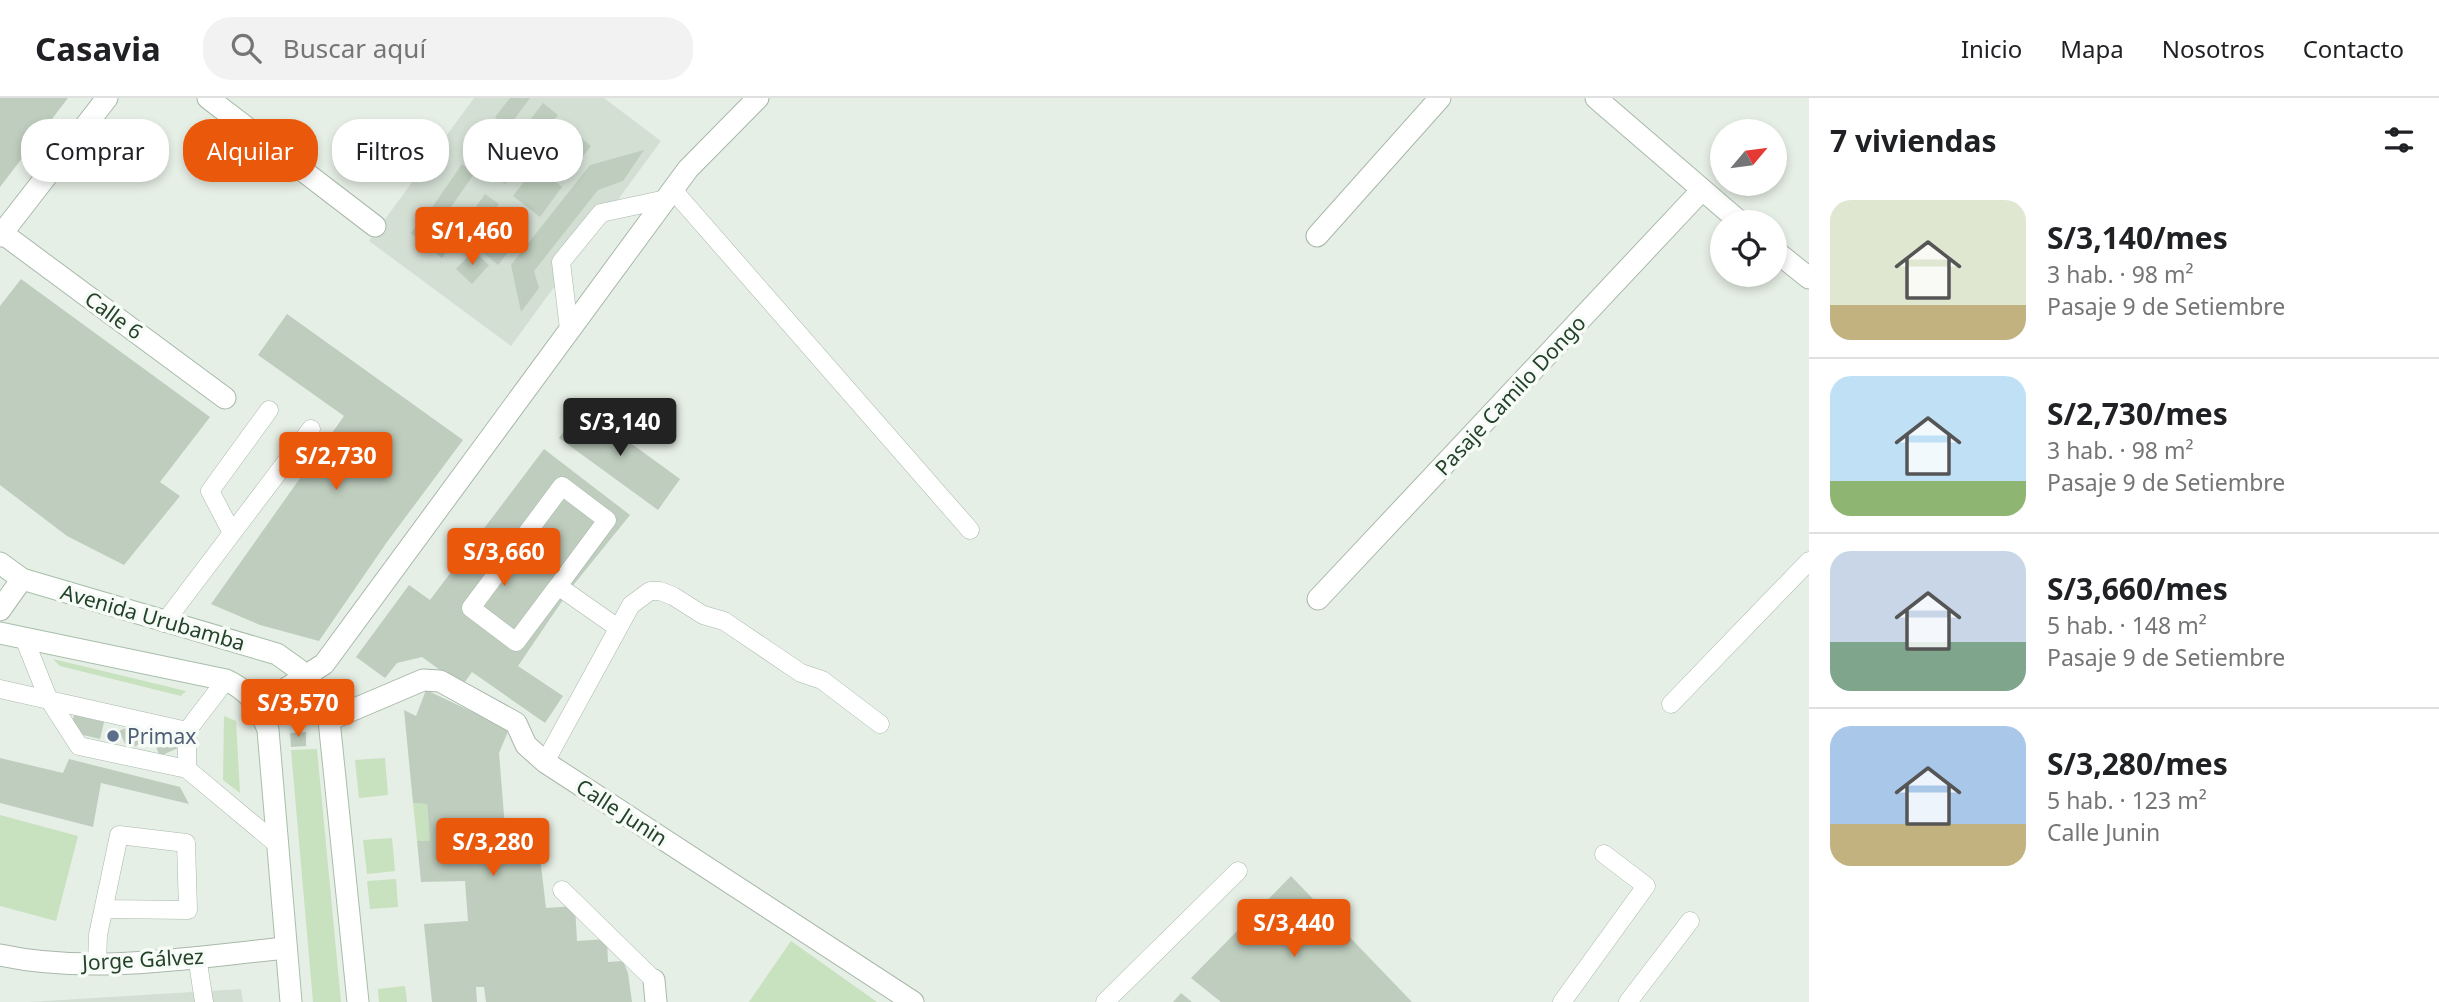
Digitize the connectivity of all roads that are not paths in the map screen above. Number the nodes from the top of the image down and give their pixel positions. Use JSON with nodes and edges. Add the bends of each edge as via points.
{"nodes":[{"id":1,"x":107,"y":98,"type":"edge"},
{"id":2,"x":208,"y":98,"type":"edge"},
{"id":3,"x":758,"y":98,"type":"edge"},
{"id":4,"x":1440,"y":98,"type":"edge"},
{"id":5,"x":1596,"y":98,"type":"edge"},
{"id":6,"x":1702,"y":191,"type":"junction"},
{"id":7,"x":669,"y":194,"type":"junction"},
{"id":8,"x":1725,"y":210,"type":"edge"},
{"id":9,"x":375,"y":226,"type":"dead end"},
{"id":10,"x":1,"y":235,"type":"edge"},
{"id":11,"x":1317,"y":236,"type":"dead end"},
{"id":12,"x":1787,"y":260,"type":"edge"},
{"id":13,"x":1809,"y":278,"type":"edge"},
{"id":14,"x":569,"y":329,"type":"junction"},
{"id":15,"x":225,"y":398,"type":"dead end"},
{"id":16,"x":269,"y":410,"type":"dead end"},
{"id":17,"x":311,"y":429,"type":"dead end"},
{"id":18,"x":970,"y":530,"type":"dead end"},
{"id":19,"x":232,"y":533,"type":"junction"},
{"id":20,"x":1809,"y":561,"type":"edge"},
{"id":21,"x":0,"y":563,"type":"edge"},
{"id":22,"x":22,"y":579,"type":"junction"},
{"id":23,"x":558,"y":586,"type":"junction"},
{"id":24,"x":1318,"y":599,"type":"dead end"},
{"id":25,"x":0,"y":610,"type":"edge"},
{"id":26,"x":164,"y":624,"type":"junction"},
{"id":27,"x":618,"y":628,"type":"junction"},
{"id":28,"x":0,"y":633,"type":"edge"},
{"id":29,"x":24,"y":638,"type":"junction"},
{"id":30,"x":304,"y":676,"type":"junction"},
{"id":31,"x":226,"y":680,"type":"junction"},
{"id":32,"x":0,"y":689,"type":"edge"},
{"id":33,"x":48,"y":698,"type":"junction"},
{"id":34,"x":1671,"y":704,"type":"dead end"},
{"id":35,"x":260,"y":706,"type":"junction"},
{"id":36,"x":329,"y":720,"type":"junction"},
{"id":37,"x":880,"y":724,"type":"dead end"},
{"id":38,"x":187,"y":731,"type":"junction"},
{"id":39,"x":545,"y":762,"type":"junction"},
{"id":40,"x":187,"y":769,"type":"junction"},
{"id":41,"x":278,"y":845,"type":"junction"},
{"id":42,"x":1604,"y":854,"type":"dead end"},
{"id":43,"x":1238,"y":871,"type":"dead end"},
{"id":44,"x":562,"y":890,"type":"dead end"},
{"id":45,"x":104,"y":909,"type":"junction"},
{"id":46,"x":1690,"y":921,"type":"dead end"},
{"id":47,"x":286,"y":948,"type":"junction"},
{"id":48,"x":0,"y":955,"type":"edge"},
{"id":49,"x":197,"y":956,"type":"junction"},
{"id":50,"x":97,"y":964,"type":"junction"},
{"id":51,"x":654,"y":980,"type":"joint"},
{"id":52,"x":204,"y":1002,"type":"edge"},
{"id":53,"x":291,"y":1002,"type":"edge"},
{"id":54,"x":358,"y":1002,"type":"edge"},
{"id":55,"x":656,"y":1002,"type":"edge"},
{"id":56,"x":913,"y":1002,"type":"edge"},
{"id":57,"x":1105,"y":1002,"type":"edge"},
{"id":58,"x":1562,"y":1002,"type":"edge"},
{"id":59,"x":1628,"y":1002,"type":"edge"}],
"edges":[{"from":1,"to":10,"type":"street"},
{"from":2,"to":9,"type":"street"},
{"from":3,"to":7,"type":"street"},
{"from":4,"to":11,"type":"street"},
{"from":5,"to":6,"type":"street"},
{"from":6,"to":8,"type":"street"},
{"from":6,"to":24,"type":"street","name":"Pasaje Camilo Dongo"},
{"from":7,"to":14,"type":"street"},
{"from":7,"to":14,"type":"lane","via":[[601,213],[561,262]]},
{"from":7,"to":18,"type":"lane"},
{"from":10,"to":15,"type":"street","name":"Calle 6"},
{"from":12,"to":13,"type":"street"},
{"from":14,"to":30,"type":"street","via":[[324,664]]},
{"from":16,"to":19,"type":"lane","via":[[210,491]]},
{"from":17,"to":19,"type":"lane"},
{"from":19,"to":26,"type":"lane"},
{"from":20,"to":34,"type":"lane"},
{"from":21,"to":22,"type":"street","name":"Avenida Urubamba"},
{"from":22,"to":25,"type":"street"},
{"from":22,"to":26,"type":"street","name":"Avenida Urubamba"},
{"from":23,"to":23,"type":"lane","via":[[516,642],[471,608],[562,486],[607,520]]},
{"from":23,"to":27,"type":"lane"},
{"from":26,"to":30,"type":"street","name":"Avenida Urubamba","via":[[266,649]]},
{"from":27,"to":37,"type":"lane","via":[[640,596],[660,591],[724,621],[801,673],[822,680]]},
{"from":27,"to":39,"type":"lane"},
{"from":28,"to":29,"type":"street","name":"Avenida Urubamba"},
{"from":29,"to":31,"type":"street","name":"Avenida Urubamba"},
{"from":29,"to":33,"type":"lane"},
{"from":30,"to":35,"type":"street"},
{"from":30,"to":36,"type":"street"},
{"from":31,"to":35,"type":"street","name":"Avenida Urubamba"},
{"from":31,"to":38,"type":"lane"},
{"from":32,"to":33,"type":"lane"},
{"from":33,"to":38,"type":"lane"},
{"from":33,"to":40,"type":"lane","via":[[79,746]]},
{"from":35,"to":41,"type":"street","via":[[268,730]]},
{"from":36,"to":39,"type":"street","name":"Calle Junin","via":[[423,680],[440,681],[516,723],[526,745]]},
{"from":36,"to":54,"type":"street"},
{"from":38,"to":40,"type":"lane"},
{"from":39,"to":56,"type":"street","name":"Calle Junin"},
{"from":40,"to":41,"type":"lane"},
{"from":41,"to":47,"type":"street"},
{"from":42,"to":58,"type":"lane","via":[[1646,886]]},
{"from":43,"to":57,"type":"lane"},
{"from":44,"to":51,"type":"lane"},
{"from":45,"to":45,"type":"lane","via":[[119,835],[186,843],[188,910]]},
{"from":45,"to":50,"type":"lane"},
{"from":46,"to":59,"type":"lane"},
{"from":47,"to":49,"type":"street","name":"Jorge Gálvez"},
{"from":47,"to":53,"type":"street"},
{"from":48,"to":50,"type":"street","name":"Jorge Gálvez","via":[[32,962]]},
{"from":49,"to":50,"type":"street","name":"Jorge Gálvez"},
{"from":49,"to":52,"type":"lane"},
{"from":51,"to":55,"type":"street"}]}
